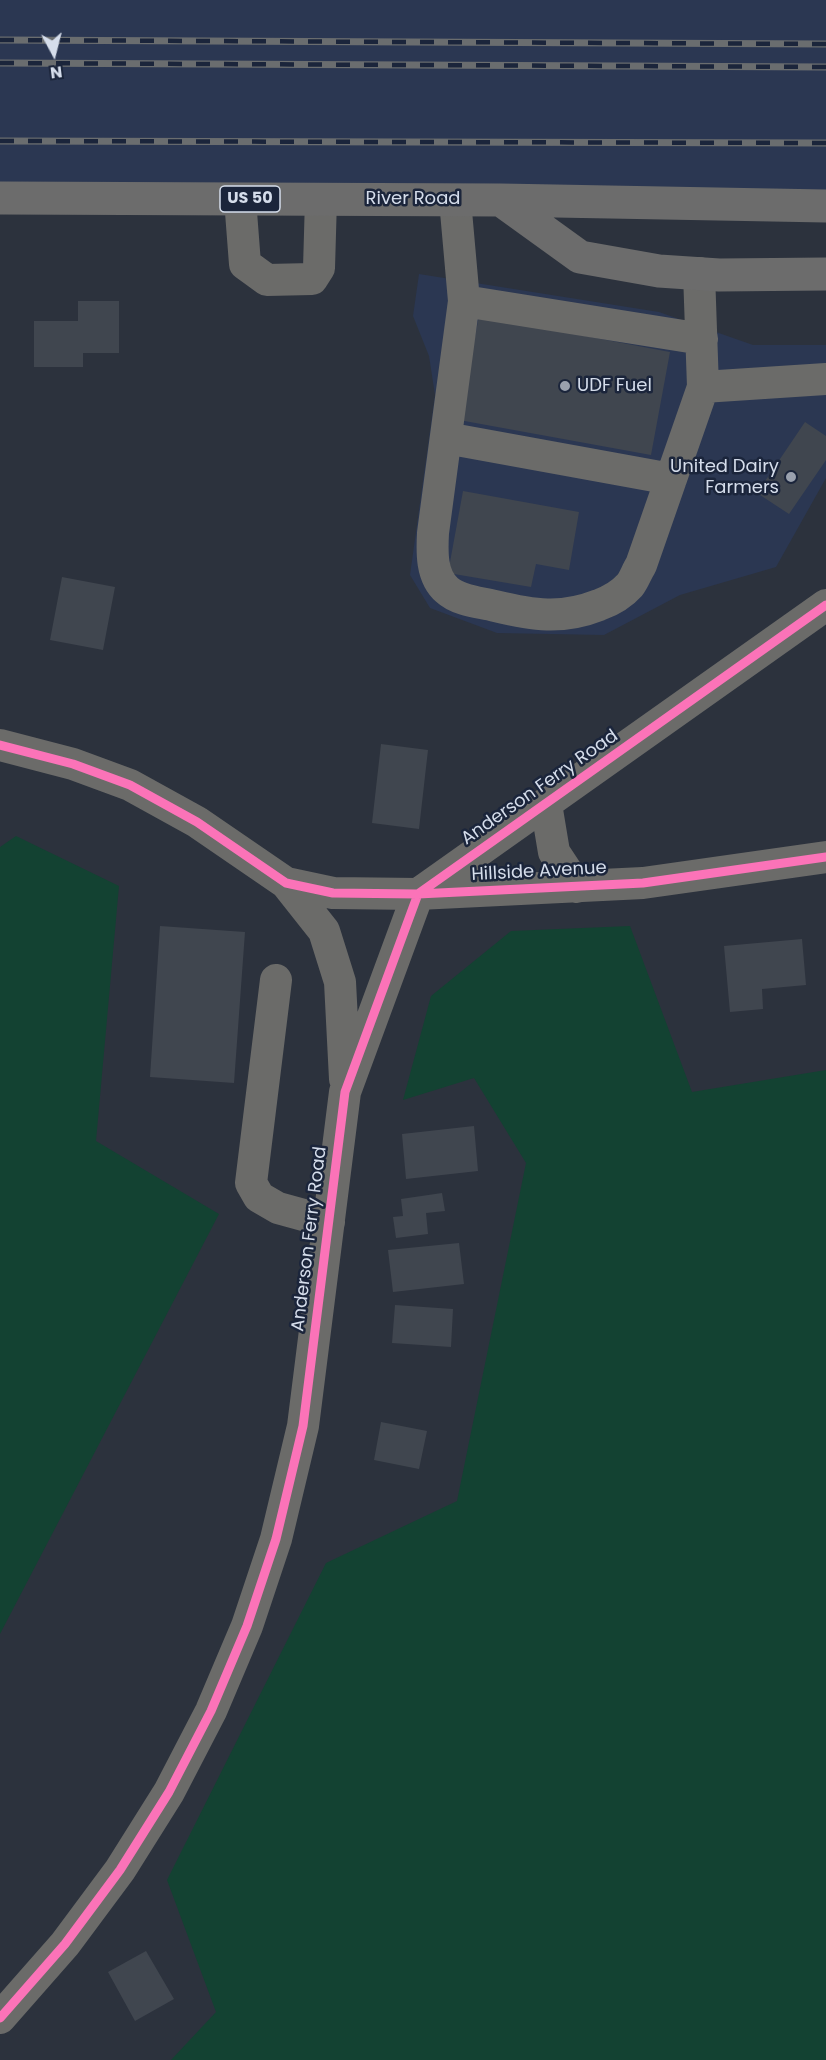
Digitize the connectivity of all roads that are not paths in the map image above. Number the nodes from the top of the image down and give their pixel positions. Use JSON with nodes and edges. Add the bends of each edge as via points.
{"nodes":[{"id":1,"x":0,"y":198,"type":"edge"},
{"id":2,"x":240,"y":199,"type":"junction"},
{"id":3,"x":321,"y":199,"type":"junction"},
{"id":4,"x":455,"y":200,"type":"junction"},
{"id":5,"x":501,"y":200,"type":"junction"},
{"id":6,"x":826,"y":206,"type":"edge"},
{"id":7,"x":699,"y":273,"type":"junction"},
{"id":8,"x":826,"y":274,"type":"edge"},
{"id":9,"x":464,"y":301,"type":"junction"},
{"id":10,"x":702,"y":339,"type":"junction"},
{"id":11,"x":826,"y":379,"type":"edge"},
{"id":12,"x":703,"y":387,"type":"junction"},
{"id":13,"x":446,"y":438,"type":"junction"},
{"id":14,"x":671,"y":479,"type":"junction"},
{"id":15,"x":826,"y":605,"type":"edge"},
{"id":16,"x":0,"y":745,"type":"edge"},
{"id":17,"x":546,"y":804,"type":"junction"},
{"id":18,"x":826,"y":857,"type":"edge"},
{"id":19,"x":286,"y":883,"type":"junction"},
{"id":20,"x":577,"y":886,"type":"junction"},
{"id":21,"x":418,"y":894,"type":"junction"},
{"id":22,"x":276,"y":980,"type":"dead end"},
{"id":23,"x":345,"y":1092,"type":"junction"},
{"id":24,"x":329,"y":1222,"type":"junction"},
{"id":25,"x":0,"y":2018,"type":"edge"}],
"edges":[{"from":1,"to":2,"type":"main road","name":"River Road","number":"US 50"},
{"from":2,"to":3,"type":"main road","name":"River Road","number":"US 50"},
{"from":2,"to":3,"type":"street","via":[[245,264],[267,280],[312,279],[319,268]]},
{"from":3,"to":4,"type":"main road","name":"River Road","number":"US 50"},
{"from":4,"to":5,"type":"main road","name":"River Road","number":"US 50"},
{"from":4,"to":9,"type":"street"},
{"from":5,"to":6,"type":"main road","name":"River Road","number":"US 50"},
{"from":5,"to":7,"type":"main road","via":[[580,257],[659,271]]},
{"from":7,"to":8,"type":"main road"},
{"from":7,"to":10,"type":"street"},
{"from":9,"to":10,"type":"street"},
{"from":9,"to":13,"type":"street"},
{"from":10,"to":12,"type":"street"},
{"from":11,"to":12,"type":"street"},
{"from":12,"to":14,"type":"street"},
{"from":13,"to":14,"type":"street"},
{"from":13,"to":14,"type":"street","via":[[433,533],[432,555],[437,574],[446,590],[460,598],[532,615],[557,616],[587,610],[611,600],[630,585],[641,565]]},
{"from":15,"to":17,"type":"street","name":"Anderson Ferry Road"},
{"from":16,"to":19,"type":"street","name":"Hillside Avenue","via":[[73,764],[130,785],[197,822]]},
{"from":17,"to":20,"type":"street","via":[[555,852]]},
{"from":17,"to":21,"type":"street","name":"Anderson Ferry Road"},
{"from":18,"to":20,"type":"street","name":"Hillside Avenue","via":[[643,883]]},
{"from":19,"to":21,"type":"street","name":"Hillside Avenue","via":[[333,893]]},
{"from":19,"to":23,"type":"street","via":[[324,931],[340,982]]},
{"from":20,"to":21,"type":"street","name":"Hillside Avenue"},
{"from":21,"to":23,"type":"street","name":"Anderson Ferry Road"},
{"from":22,"to":24,"type":"street","via":[[251,1184],[259,1197],[278,1208]]},
{"from":23,"to":24,"type":"street","name":"Anderson Ferry Road"},
{"from":24,"to":25,"type":"street","name":"Anderson Ferry Road","via":[[303,1426],[276,1539],[247,1626],[211,1711],[169,1792],[120,1870],[65,1944]]}]}
